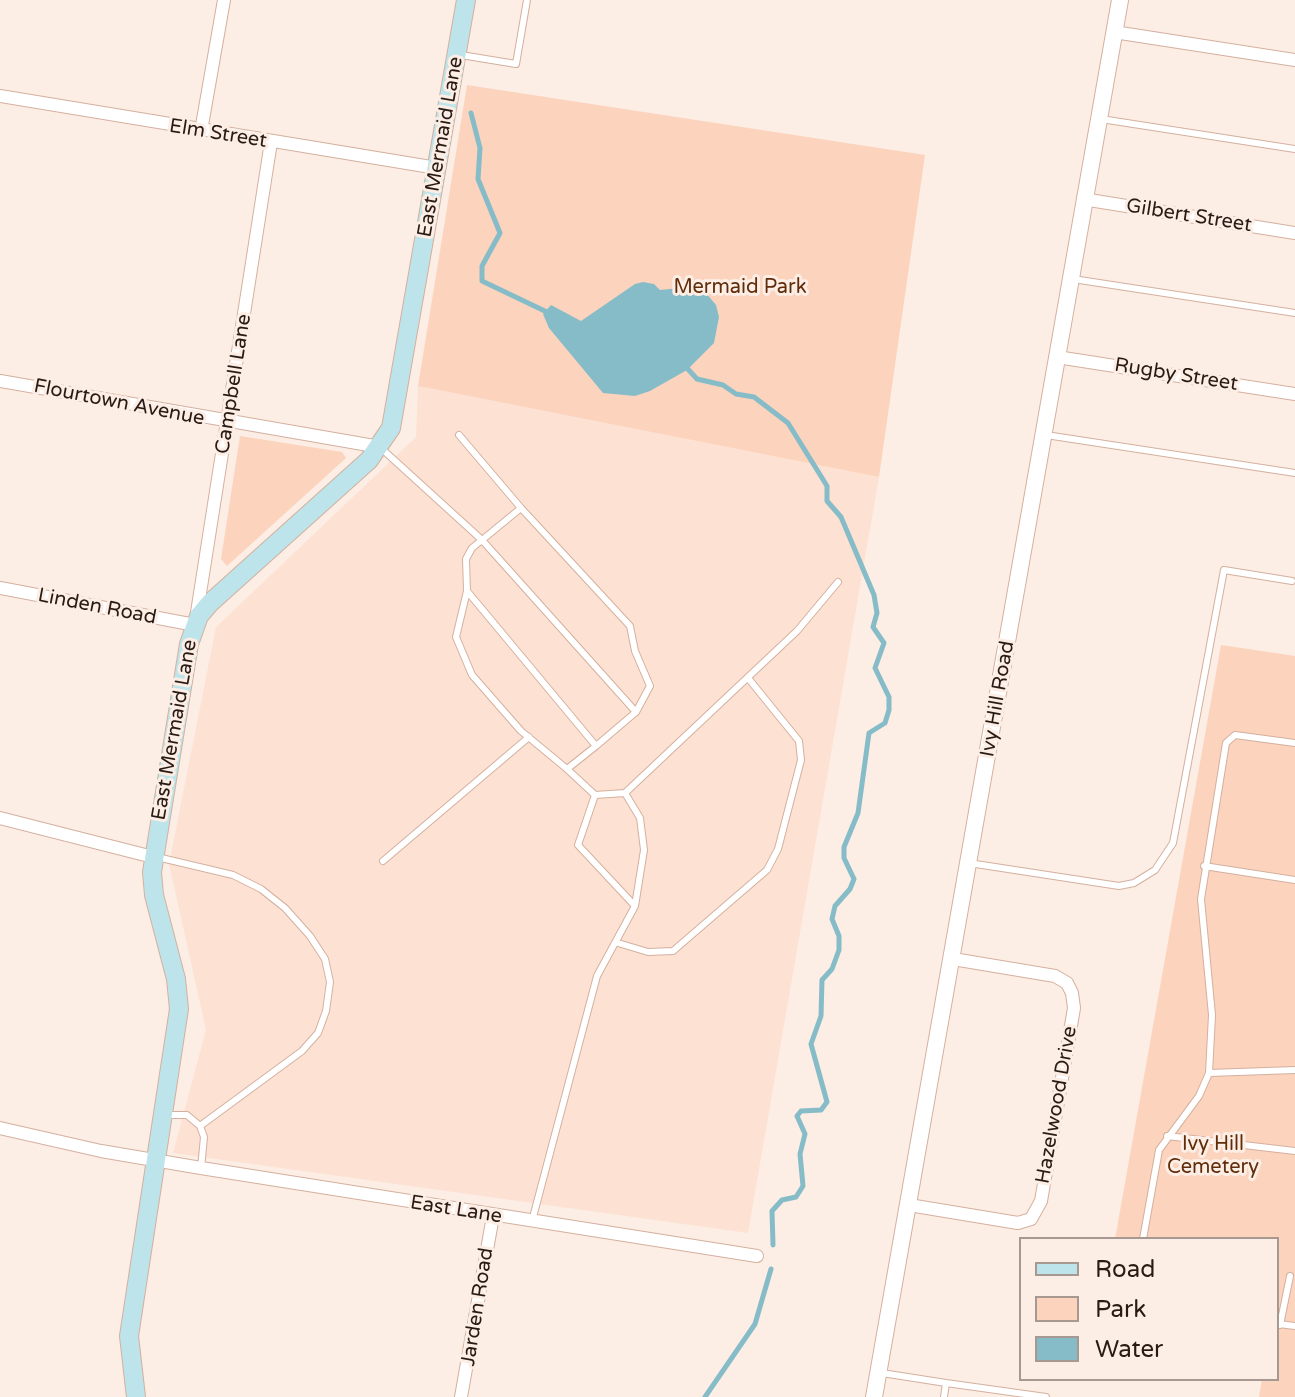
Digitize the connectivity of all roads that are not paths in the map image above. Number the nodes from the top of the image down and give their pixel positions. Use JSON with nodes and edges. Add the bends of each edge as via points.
{"nodes":[{"id":1,"x":224,"y":0,"type":"edge"},
{"id":2,"x":466,"y":0,"type":"edge"},
{"id":3,"x":527,"y":0,"type":"edge"},
{"id":4,"x":1120,"y":0,"type":"edge"},
{"id":5,"x":1114,"y":32,"type":"junction"},
{"id":6,"x":457,"y":55,"type":"junction"},
{"id":7,"x":1295,"y":60,"type":"edge"},
{"id":8,"x":0,"y":96,"type":"edge"},
{"id":9,"x":1097,"y":118,"type":"junction"},
{"id":10,"x":201,"y":131,"type":"junction"},
{"id":11,"x":271,"y":142,"type":"junction"},
{"id":12,"x":1295,"y":149,"type":"edge"},
{"id":13,"x":437,"y":168,"type":"junction"},
{"id":14,"x":1083,"y":199,"type":"junction"},
{"id":15,"x":1295,"y":233,"type":"edge"},
{"id":16,"x":1070,"y":278,"type":"junction"},
{"id":17,"x":1295,"y":313,"type":"edge"},
{"id":18,"x":1057,"y":357,"type":"junction"},
{"id":19,"x":0,"y":381,"type":"edge"},
{"id":20,"x":1295,"y":394,"type":"edge"},
{"id":21,"x":228,"y":423,"type":"junction"},
{"id":22,"x":459,"y":435,"type":"dead end"},
{"id":23,"x":1044,"y":435,"type":"junction"},
{"id":24,"x":380,"y":447,"type":"junction"},
{"id":25,"x":1295,"y":473,"type":"edge"},
{"id":26,"x":521,"y":508,"type":"junction"},
{"id":27,"x":482,"y":540,"type":"junction"},
{"id":28,"x":1292,"y":581,"type":"dead end"},
{"id":29,"x":838,"y":582,"type":"dead end"},
{"id":30,"x":0,"y":588,"type":"edge"},
{"id":31,"x":467,"y":591,"type":"junction"},
{"id":32,"x":195,"y":625,"type":"junction"},
{"id":33,"x":748,"y":678,"type":"junction"},
{"id":34,"x":636,"y":712,"type":"junction"},
{"id":35,"x":529,"y":737,"type":"junction"},
{"id":36,"x":1295,"y":743,"type":"edge"},
{"id":37,"x":596,"y":746,"type":"junction"},
{"id":38,"x":567,"y":769,"type":"junction"},
{"id":39,"x":625,"y":793,"type":"junction"},
{"id":40,"x":595,"y":795,"type":"junction"},
{"id":41,"x":0,"y":818,"type":"edge"},
{"id":42,"x":153,"y":857,"type":"junction"},
{"id":43,"x":383,"y":861,"type":"dead end"},
{"id":44,"x":969,"y":863,"type":"junction"},
{"id":45,"x":1204,"y":866,"type":"junction"},
{"id":46,"x":1295,"y":880,"type":"edge"},
{"id":47,"x":635,"y":906,"type":"junction"},
{"id":48,"x":618,"y":943,"type":"junction"},
{"id":49,"x":953,"y":959,"type":"junction"},
{"id":50,"x":1295,"y":1070,"type":"edge"},
{"id":51,"x":1209,"y":1073,"type":"junction"},
{"id":52,"x":165,"y":1115,"type":"junction"},
{"id":53,"x":200,"y":1126,"type":"junction"},
{"id":54,"x":0,"y":1128,"type":"edge"},
{"id":55,"x":1167,"y":1136,"type":"junction"},
{"id":56,"x":1295,"y":1151,"type":"edge"},
{"id":57,"x":157,"y":1160,"type":"junction"},
{"id":58,"x":201,"y":1168,"type":"junction"},
{"id":59,"x":909,"y":1205,"type":"junction"},
{"id":60,"x":493,"y":1216,"type":"junction"},
{"id":61,"x":532,"y":1222,"type":"junction"},
{"id":62,"x":1143,"y":1237,"type":"edge"},
{"id":63,"x":757,"y":1256,"type":"dead end"},
{"id":64,"x":1290,"y":1276,"type":"dead end"},
{"id":65,"x":1279,"y":1320,"type":"edge"},
{"id":66,"x":878,"y":1372,"type":"junction"},
{"id":67,"x":946,"y":1383,"type":"junction"},
{"id":68,"x":136,"y":1397,"type":"edge"},
{"id":69,"x":461,"y":1397,"type":"edge"},
{"id":70,"x":874,"y":1397,"type":"edge"},
{"id":71,"x":944,"y":1397,"type":"edge"},
{"id":72,"x":1046,"y":1397,"type":"edge"}],
"edges":[{"from":1,"to":10,"type":"street"},
{"from":2,"to":6,"type":"main road","name":"East Mermaid Lane"},
{"from":3,"to":6,"type":"lane","via":[[516,64]]},
{"from":4,"to":5,"type":"street","name":"Ivy Hill Road"},
{"from":5,"to":7,"type":"street"},
{"from":5,"to":9,"type":"street","name":"Ivy Hill Road"},
{"from":6,"to":13,"type":"main road","name":"East Mermaid Lane"},
{"from":8,"to":10,"type":"street","name":"Elm Street"},
{"from":9,"to":12,"type":"lane"},
{"from":9,"to":14,"type":"street","name":"Ivy Hill Road"},
{"from":10,"to":11,"type":"street","name":"Elm Street"},
{"from":11,"to":13,"type":"street","name":"Elm Street"},
{"from":11,"to":21,"type":"street","name":"Campbell Lane"},
{"from":13,"to":24,"type":"main road","name":"East Mermaid Lane","via":[[395,412]]},
{"from":14,"to":15,"type":"street","name":"Gilbert Street"},
{"from":14,"to":16,"type":"street","name":"Ivy Hill Road"},
{"from":16,"to":17,"type":"lane"},
{"from":16,"to":18,"type":"street","name":"Ivy Hill Road"},
{"from":18,"to":20,"type":"street","name":"Rugby Street"},
{"from":18,"to":23,"type":"street","name":"Ivy Hill Road"},
{"from":19,"to":21,"type":"street","name":"Flourtown Avenue"},
{"from":21,"to":24,"type":"street","name":"Flourtown Avenue"},
{"from":21,"to":32,"type":"street","name":"Campbell Lane"},
{"from":22,"to":26,"type":"lane"},
{"from":23,"to":25,"type":"lane"},
{"from":23,"to":44,"type":"street","name":"Ivy Hill Road"},
{"from":24,"to":27,"type":"lane"},
{"from":24,"to":32,"type":"main road","name":"East Mermaid Lane","via":[[220,593]]},
{"from":26,"to":27,"type":"lane"},
{"from":26,"to":34,"type":"lane","via":[[630,626],[650,686]]},
{"from":27,"to":31,"type":"lane","via":[[466,559]]},
{"from":27,"to":34,"type":"lane"},
{"from":28,"to":44,"type":"lane","via":[[1224,570],[1173,843],[1155,870],[1134,883],[1102,885]]},
{"from":29,"to":33,"type":"lane"},
{"from":30,"to":32,"type":"street","name":"Linden Road"},
{"from":31,"to":35,"type":"lane","via":[[456,637],[472,675]]},
{"from":31,"to":37,"type":"lane"},
{"from":32,"to":42,"type":"main road","name":"East Mermaid Lane"},
{"from":33,"to":39,"type":"lane"},
{"from":33,"to":48,"type":"lane","via":[[799,741],[801,760],[778,849],[767,870],[673,951],[648,952]]},
{"from":34,"to":37,"type":"lane"},
{"from":35,"to":38,"type":"lane"},
{"from":35,"to":43,"type":"lane"},
{"from":36,"to":45,"type":"lane","via":[[1240,735],[1227,739]]},
{"from":37,"to":38,"type":"lane"},
{"from":38,"to":40,"type":"lane"},
{"from":39,"to":40,"type":"lane"},
{"from":39,"to":47,"type":"lane","via":[[640,818],[644,850]]},
{"from":40,"to":47,"type":"lane","via":[[578,845]]},
{"from":41,"to":42,"type":"street"},
{"from":42,"to":52,"type":"main road","name":"East Mermaid Lane","via":[[154,895],[179,995]]},
{"from":42,"to":53,"type":"lane","via":[[233,875],[261,889],[310,936],[325,959],[330,982],[318,1033],[302,1051]]},
{"from":44,"to":49,"type":"street","name":"Ivy Hill Road"},
{"from":45,"to":46,"type":"lane"},
{"from":45,"to":51,"type":"lane","via":[[1200,916],[1212,1015]]},
{"from":47,"to":48,"type":"lane"},
{"from":48,"to":61,"type":"lane","via":[[597,976]]},
{"from":49,"to":59,"type":"street","name":"Ivy Hill Road"},
{"from":49,"to":59,"type":"street","name":"Hazelwood Drive","via":[[1055,976],[1072,993],[1074,1008],[1041,1201],[1031,1219],[1018,1223]]},
{"from":50,"to":51,"type":"lane"},
{"from":51,"to":55,"type":"lane","via":[[1199,1096]]},
{"from":52,"to":53,"type":"lane","via":[[187,1115]]},
{"from":52,"to":57,"type":"main road","name":"East Mermaid Lane"},
{"from":53,"to":58,"type":"lane"},
{"from":54,"to":57,"type":"street","name":"East Lane"},
{"from":55,"to":56,"type":"lane"},
{"from":55,"to":62,"type":"lane","via":[[1156,1162]]},
{"from":57,"to":58,"type":"street","name":"East Lane"},
{"from":57,"to":68,"type":"main road","name":"East Mermaid Lane","via":[[129,1336]]},
{"from":58,"to":60,"type":"street","name":"East Lane"},
{"from":59,"to":66,"type":"street","name":"Ivy Hill Road"},
{"from":60,"to":61,"type":"street","name":"East Lane"},
{"from":60,"to":69,"type":"street","name":"Jarden Road"},
{"from":61,"to":63,"type":"street","name":"East Lane"},
{"from":64,"to":65,"type":"lane"},
{"from":66,"to":67,"type":"lane"},
{"from":66,"to":70,"type":"street","name":"Ivy Hill Road"},
{"from":67,"to":71,"type":"lane"},
{"from":67,"to":72,"type":"lane"}]}
